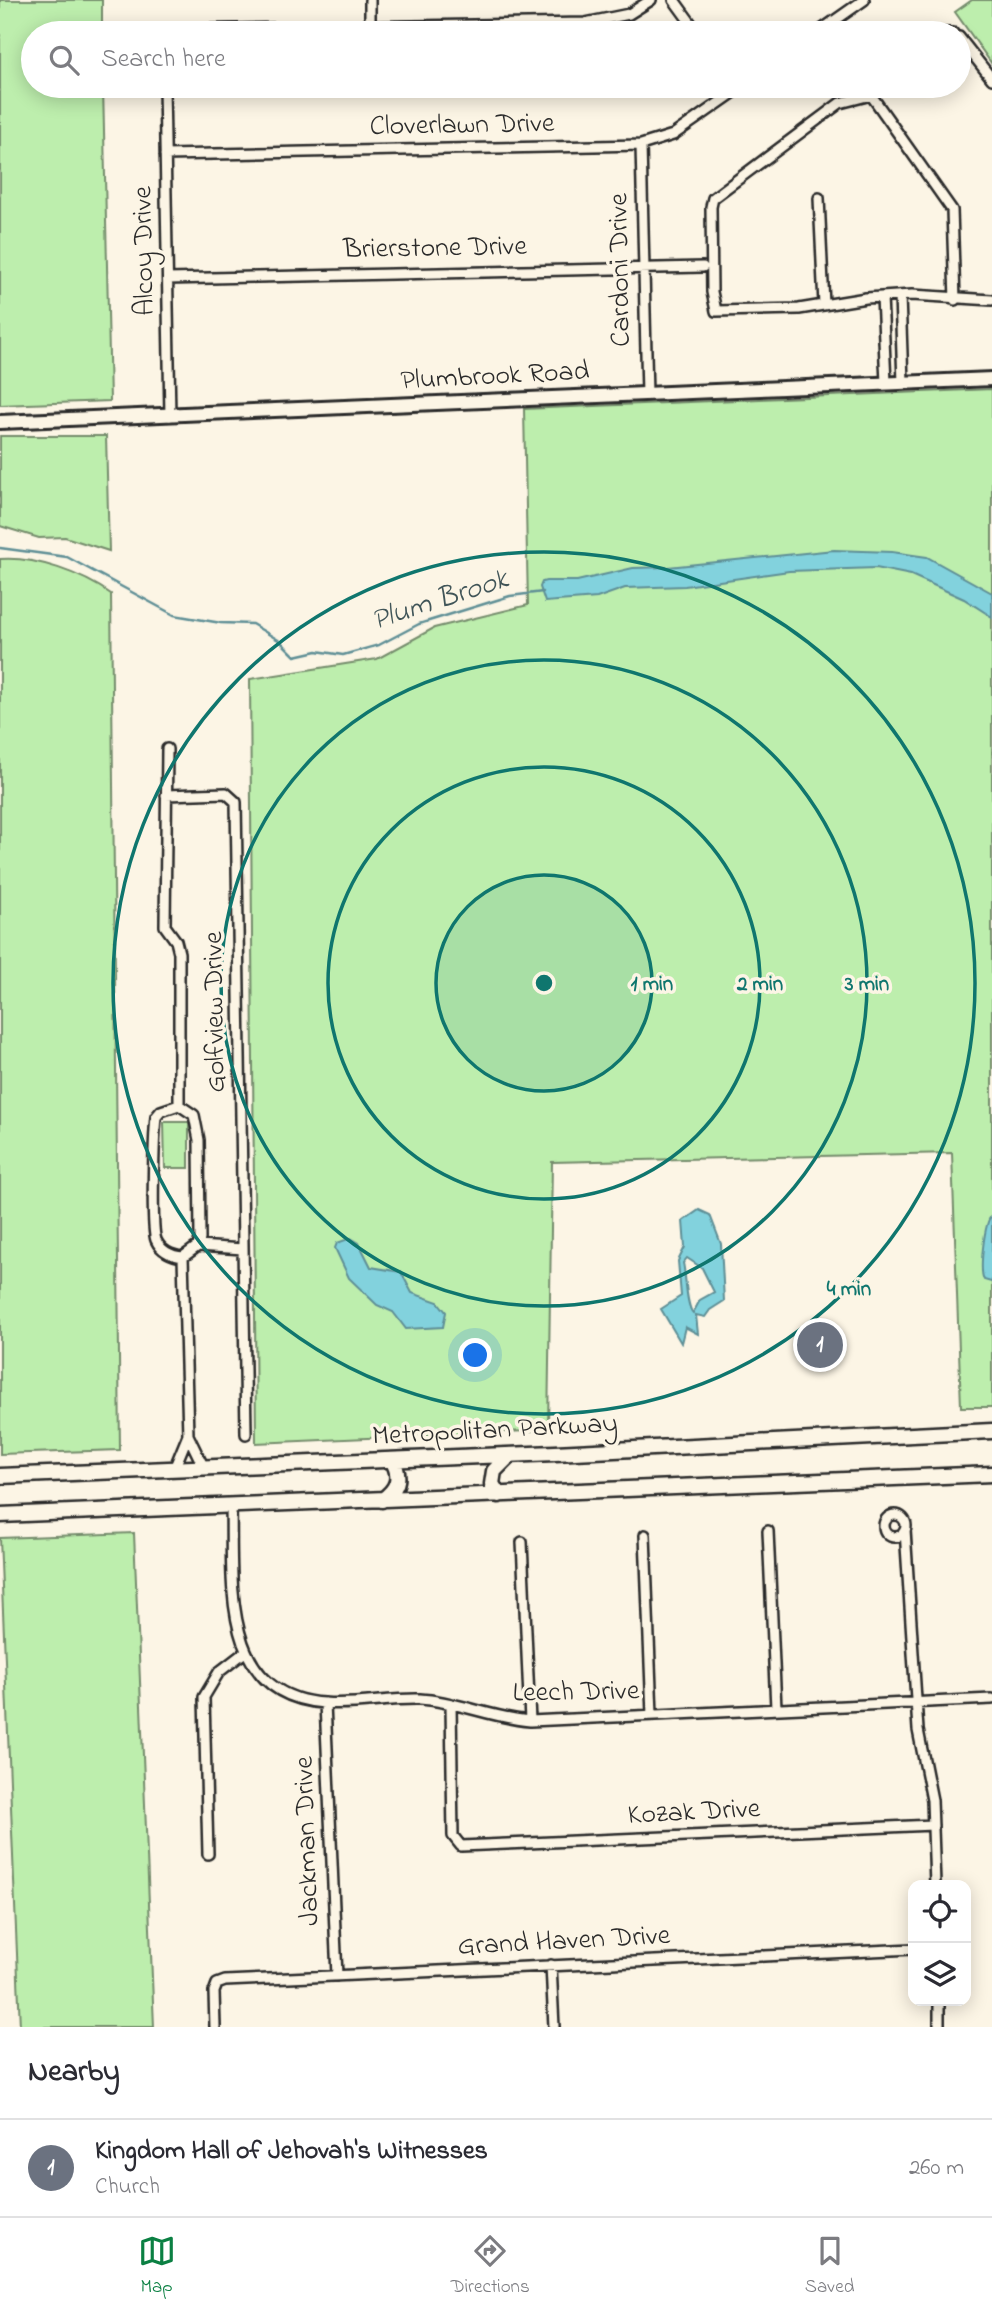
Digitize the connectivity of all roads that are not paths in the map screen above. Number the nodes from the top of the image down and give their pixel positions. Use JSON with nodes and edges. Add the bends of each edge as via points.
{"nodes":[{"id":1,"x":370,"y":0,"type":"edge"},
{"id":2,"x":651,"y":0,"type":"edge"},
{"id":3,"x":674,"y":0,"type":"edge"},
{"id":4,"x":864,"y":0,"type":"edge"},
{"id":5,"x":370,"y":21,"type":"edge"},
{"id":6,"x":594,"y":21,"type":"edge"},
{"id":7,"x":689,"y":21,"type":"edge"},
{"id":8,"x":834,"y":21,"type":"edge"},
{"id":9,"x":971,"y":52,"type":"edge"},
{"id":10,"x":992,"y":79,"type":"edge"},
{"id":11,"x":164,"y":98,"type":"edge"},
{"id":12,"x":724,"y":98,"type":"edge"},
{"id":13,"x":853,"y":98,"type":"edge"},
{"id":14,"x":879,"y":98,"type":"edge"},
{"id":15,"x":641,"y":145,"type":"junction"},
{"id":16,"x":165,"y":155,"type":"junction"},
{"id":17,"x":819,"y":198,"type":"dead end"},
{"id":18,"x":644,"y":267,"type":"junction"},
{"id":19,"x":703,"y":267,"type":"dead end"},
{"id":20,"x":168,"y":279,"type":"junction"},
{"id":21,"x":901,"y":296,"type":"junction"},
{"id":22,"x":882,"y":297,"type":"junction"},
{"id":23,"x":956,"y":300,"type":"junction"},
{"id":24,"x":992,"y":300,"type":"edge"},
{"id":25,"x":824,"y":305,"type":"junction"},
{"id":26,"x":992,"y":379,"type":"edge"},
{"id":27,"x":886,"y":383,"type":"junction"},
{"id":28,"x":903,"y":383,"type":"junction"},
{"id":29,"x":647,"y":395,"type":"junction"},
{"id":30,"x":170,"y":416,"type":"junction"},
{"id":31,"x":0,"y":422,"type":"edge"},
{"id":32,"x":167,"y":749,"type":"dead end"},
{"id":33,"x":166,"y":795,"type":"junction"},
{"id":34,"x":179,"y":1105,"type":"junction"},
{"id":35,"x":198,"y":1246,"type":"junction"},
{"id":36,"x":243,"y":1249,"type":"junction"},
{"id":37,"x":183,"y":1257,"type":"junction"},
{"id":38,"x":992,"y":1431,"type":"edge"},
{"id":39,"x":246,"y":1434,"type":"dead end"},
{"id":40,"x":188,"y":1435,"type":"junction"},
{"id":41,"x":510,"y":1455,"type":"junction"},
{"id":42,"x":392,"y":1460,"type":"junction"},
{"id":43,"x":204,"y":1468,"type":"junction"},
{"id":44,"x":174,"y":1469,"type":"junction"},
{"id":45,"x":991,"y":1474,"type":"edge"},
{"id":46,"x":0,"y":1476,"type":"edge"},
{"id":47,"x":499,"y":1495,"type":"junction"},
{"id":48,"x":382,"y":1500,"type":"junction"},
{"id":49,"x":230,"y":1506,"type":"junction"},
{"id":50,"x":0,"y":1515,"type":"edge"},
{"id":51,"x":905,"y":1530,"type":"junction"},
{"id":52,"x":768,"y":1531,"type":"dead end"},
{"id":53,"x":645,"y":1535,"type":"dead end"},
{"id":54,"x":893,"y":1536,"type":"junction"},
{"id":55,"x":522,"y":1542,"type":"dead end"},
{"id":56,"x":904,"y":1544,"type":"junction"},
{"id":57,"x":245,"y":1652,"type":"junction"},
{"id":58,"x":992,"y":1699,"type":"edge"},
{"id":59,"x":325,"y":1703,"type":"junction"},
{"id":60,"x":916,"y":1703,"type":"junction"},
{"id":61,"x":451,"y":1705,"type":"junction"},
{"id":62,"x":776,"y":1708,"type":"junction"},
{"id":63,"x":652,"y":1715,"type":"junction"},
{"id":64,"x":530,"y":1721,"type":"junction"},
{"id":65,"x":933,"y":1825,"type":"junction"},
{"id":66,"x":208,"y":1854,"type":"dead end"},
{"id":67,"x":935,"y":1880,"type":"edge"},
{"id":68,"x":908,"y":1949,"type":"edge"},
{"id":69,"x":551,"y":1965,"type":"junction"},
{"id":70,"x":337,"y":1976,"type":"junction"},
{"id":71,"x":939,"y":2006,"type":"edge"},
{"id":72,"x":215,"y":2027,"type":"edge"},
{"id":73,"x":554,"y":2027,"type":"edge"},
{"id":74,"x":939,"y":2027,"type":"edge"}],
"edges":[{"from":1,"to":5,"type":"street"},
{"from":2,"to":6,"type":"street","via":[[629,13]]},
{"from":3,"to":7,"type":"street"},
{"from":4,"to":8,"type":"street"},
{"from":9,"to":10,"type":"street"},
{"from":11,"to":16,"type":"street","name":"Alcoy Drive"},
{"from":12,"to":15,"type":"street","name":"Cloverlawn Drive","via":[[673,135]]},
{"from":13,"to":25,"type":"street","via":[[840,103],[711,202],[716,311]]},
{"from":14,"to":23,"type":"street","via":[[952,210]]},
{"from":15,"to":16,"type":"street","name":"Cloverlawn Drive"},
{"from":15,"to":18,"type":"street","name":"Cardoni Drive"},
{"from":16,"to":20,"type":"street","name":"Alcoy Drive"},
{"from":17,"to":25,"type":"street"},
{"from":18,"to":19,"type":"street","name":"Brierstone Drive"},
{"from":18,"to":20,"type":"street","name":"Brierstone Drive"},
{"from":18,"to":29,"type":"street","name":"Cardoni Drive"},
{"from":20,"to":30,"type":"street","name":"Alcoy Drive"},
{"from":21,"to":22,"type":"street"},
{"from":21,"to":23,"type":"street"},
{"from":21,"to":28,"type":"street"},
{"from":22,"to":25,"type":"street"},
{"from":22,"to":27,"type":"street"},
{"from":23,"to":24,"type":"street"},
{"from":26,"to":28,"type":"street","name":"Plumbrook Road"},
{"from":27,"to":28,"type":"street","name":"Plumbrook Road"},
{"from":27,"to":29,"type":"street","name":"Plumbrook Road"},
{"from":29,"to":30,"type":"street","name":"Plumbrook Road"},
{"from":30,"to":31,"type":"street","name":"Plumbrook Road"},
{"from":32,"to":33,"type":"street"},
{"from":33,"to":34,"type":"street","via":[[165,926],[179,953]]},
{"from":33,"to":36,"type":"street","name":"Golfview Drive","via":[[226,793],[236,803]]},
{"from":34,"to":35,"type":"street","via":[[197,1121]]},
{"from":34,"to":37,"type":"street","via":[[156,1117],[155,1229],[161,1248]]},
{"from":35,"to":36,"type":"street"},
{"from":35,"to":37,"type":"street"},
{"from":36,"to":39,"type":"street","name":"Golfview Drive"},
{"from":37,"to":40,"type":"street"},
{"from":38,"to":41,"type":"main road","name":"Metropolitan Parkway"},
{"from":40,"to":43,"type":"street"},
{"from":40,"to":44,"type":"street"},
{"from":41,"to":42,"type":"main road","name":"Metropolitan Parkway"},
{"from":41,"to":47,"type":"main road","via":[[494,1471],[492,1484]]},
{"from":42,"to":43,"type":"main road","name":"Metropolitan Parkway"},
{"from":42,"to":48,"type":"main road","via":[[398,1482]]},
{"from":43,"to":44,"type":"main road","name":"Metropolitan Parkway"},
{"from":44,"to":46,"type":"main road","name":"Metropolitan Parkway"},
{"from":45,"to":47,"type":"main road"},
{"from":47,"to":48,"type":"main road"},
{"from":48,"to":49,"type":"main road"},
{"from":49,"to":50,"type":"main road"},
{"from":49,"to":57,"type":"street","name":"Leech Drive","via":[[234,1620]]},
{"from":51,"to":54,"type":"street"},
{"from":51,"to":54,"type":"street","via":[[904,1520],[891,1516],[884,1527]]},
{"from":51,"to":56,"type":"street"},
{"from":52,"to":62,"type":"street"},
{"from":53,"to":63,"type":"street"},
{"from":54,"to":56,"type":"street"},
{"from":55,"to":64,"type":"street"},
{"from":56,"to":60,"type":"street"},
{"from":57,"to":59,"type":"street","name":"Leech Drive","via":[[272,1683],[301,1698]]},
{"from":57,"to":66,"type":"street","via":[[219,1672],[202,1705]]},
{"from":58,"to":60,"type":"street","name":"Leech Drive"},
{"from":59,"to":61,"type":"street","name":"Leech Drive","via":[[419,1699]]},
{"from":59,"to":70,"type":"street","name":"Jackman Drive"},
{"from":60,"to":62,"type":"street","name":"Leech Drive"},
{"from":60,"to":65,"type":"street"},
{"from":61,"to":64,"type":"street","name":"Leech Drive"},
{"from":61,"to":65,"type":"street","name":"Kozak Drive","via":[[456,1844]]},
{"from":62,"to":63,"type":"street","name":"Leech Drive"},
{"from":63,"to":64,"type":"street","name":"Leech Drive"},
{"from":65,"to":67,"type":"street"},
{"from":68,"to":69,"type":"street","name":"Grand Haven Drive"},
{"from":69,"to":70,"type":"street","name":"Grand Haven Drive"},
{"from":69,"to":73,"type":"street"},
{"from":70,"to":72,"type":"street","name":"Grand Haven Drive","via":[[218,1984]]},
{"from":71,"to":74,"type":"street"}]}
